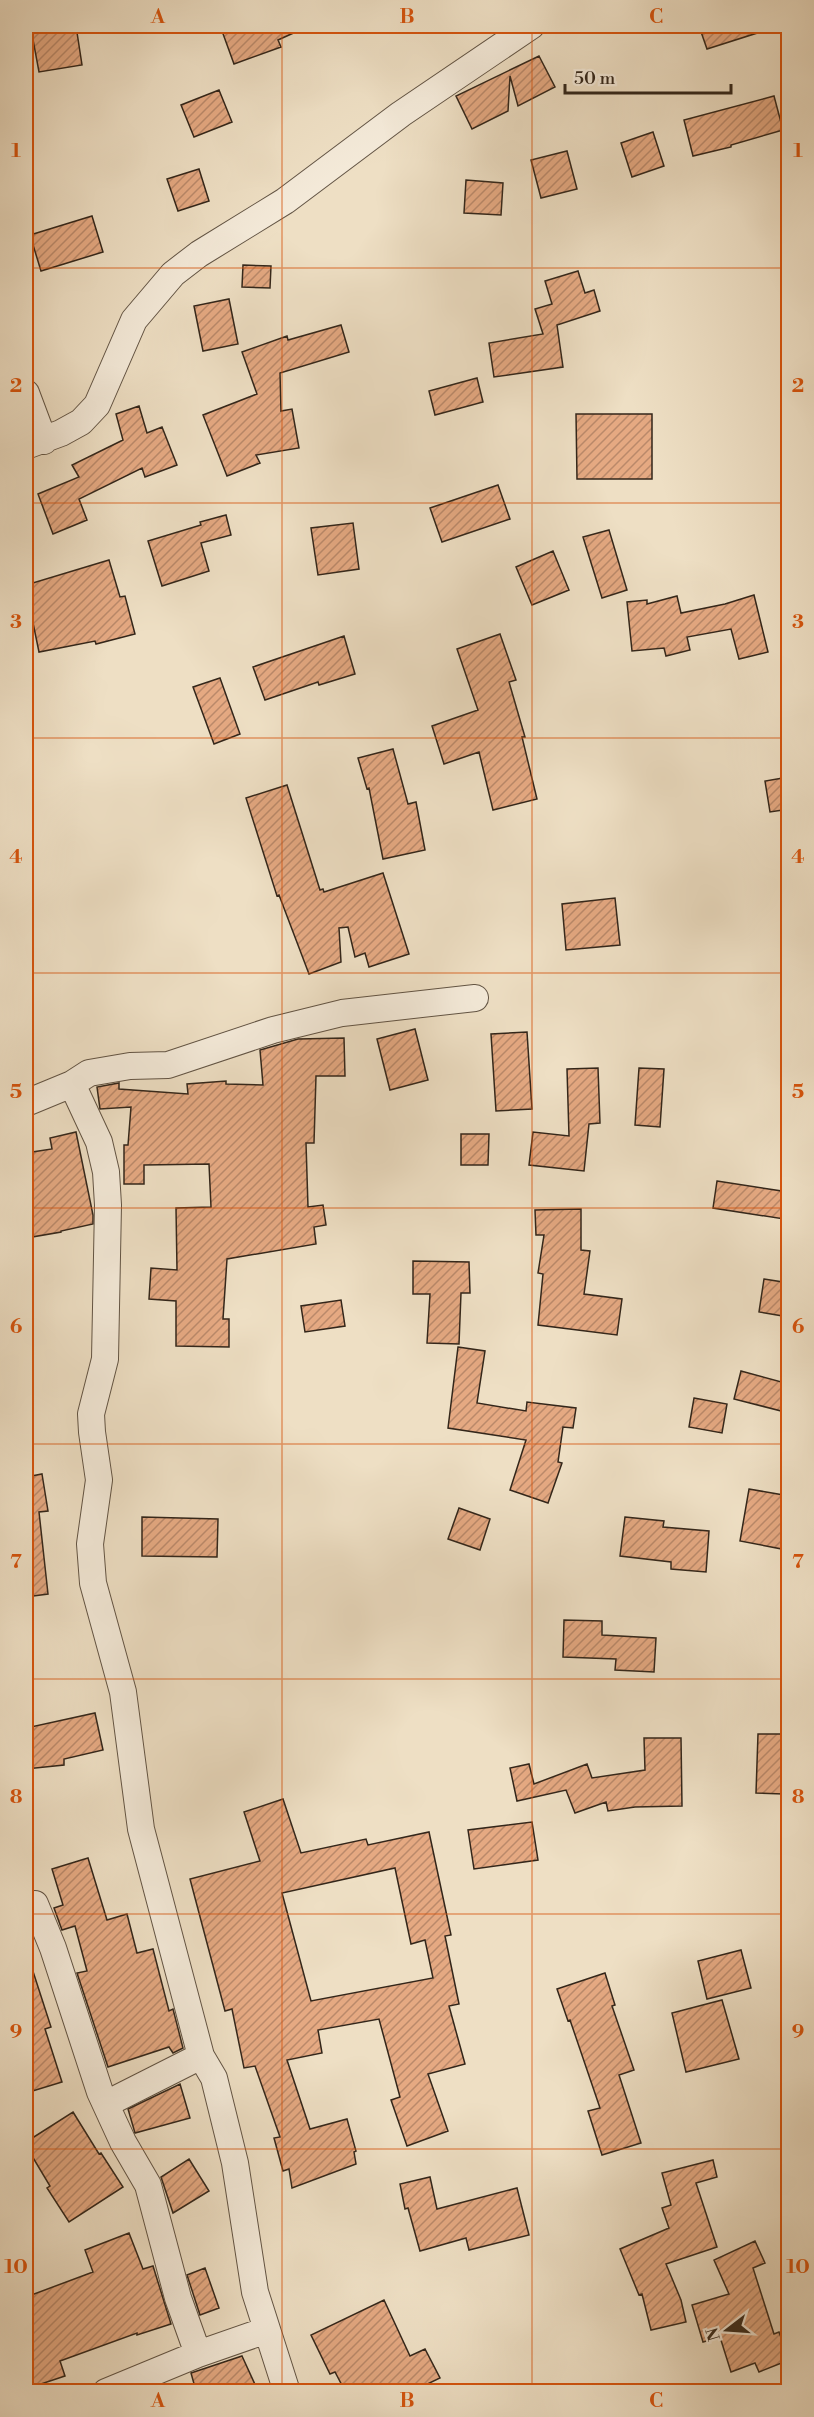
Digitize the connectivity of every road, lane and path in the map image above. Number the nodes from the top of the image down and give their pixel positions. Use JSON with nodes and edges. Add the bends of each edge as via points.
{"nodes":[{"id":1,"x":531,"y":26,"type":"edge"},
{"id":2,"x":26,"y":393,"type":"edge"},
{"id":3,"x":35,"y":444,"type":"edge"},
{"id":4,"x":475,"y":999,"type":"dead end"},
{"id":5,"x":72,"y":1084,"type":"junction"},
{"id":6,"x":26,"y":1103,"type":"edge"},
{"id":7,"x":35,"y":1904,"type":"dead end"},
{"id":8,"x":201,"y":2056,"type":"junction"},
{"id":9,"x":106,"y":2104,"type":"junction"},
{"id":10,"x":267,"y":2330,"type":"junction"},
{"id":11,"x":198,"y":2354,"type":"junction"},
{"id":12,"x":106,"y":2391,"type":"edge"},
{"id":13,"x":287,"y":2391,"type":"edge"}],
"edges":[{"from":1,"to":3,"type":"street","via":[[401,114],[285,201],[173,274],[134,320],[97,405],[81,422]]},
{"from":2,"to":3,"type":"street"},
{"from":4,"to":5,"type":"street","via":[[342,1013],[273,1030],[168,1065],[89,1073]]},
{"from":5,"to":6,"type":"street"},
{"from":5,"to":8,"type":"street","via":[[99,1142],[108,1205],[105,1359],[91,1414],[99,1480],[90,1544],[93,1583],[123,1692],[141,1829]]},
{"from":7,"to":9,"type":"street"},
{"from":8,"to":9,"type":"street"},
{"from":8,"to":10,"type":"street","via":[[214,2078],[235,2163],[254,2283]]},
{"from":9,"to":11,"type":"street","via":[[148,2185],[178,2298]]},
{"from":10,"to":11,"type":"street"},
{"from":10,"to":13,"type":"street"},
{"from":11,"to":12,"type":"street"}]}
